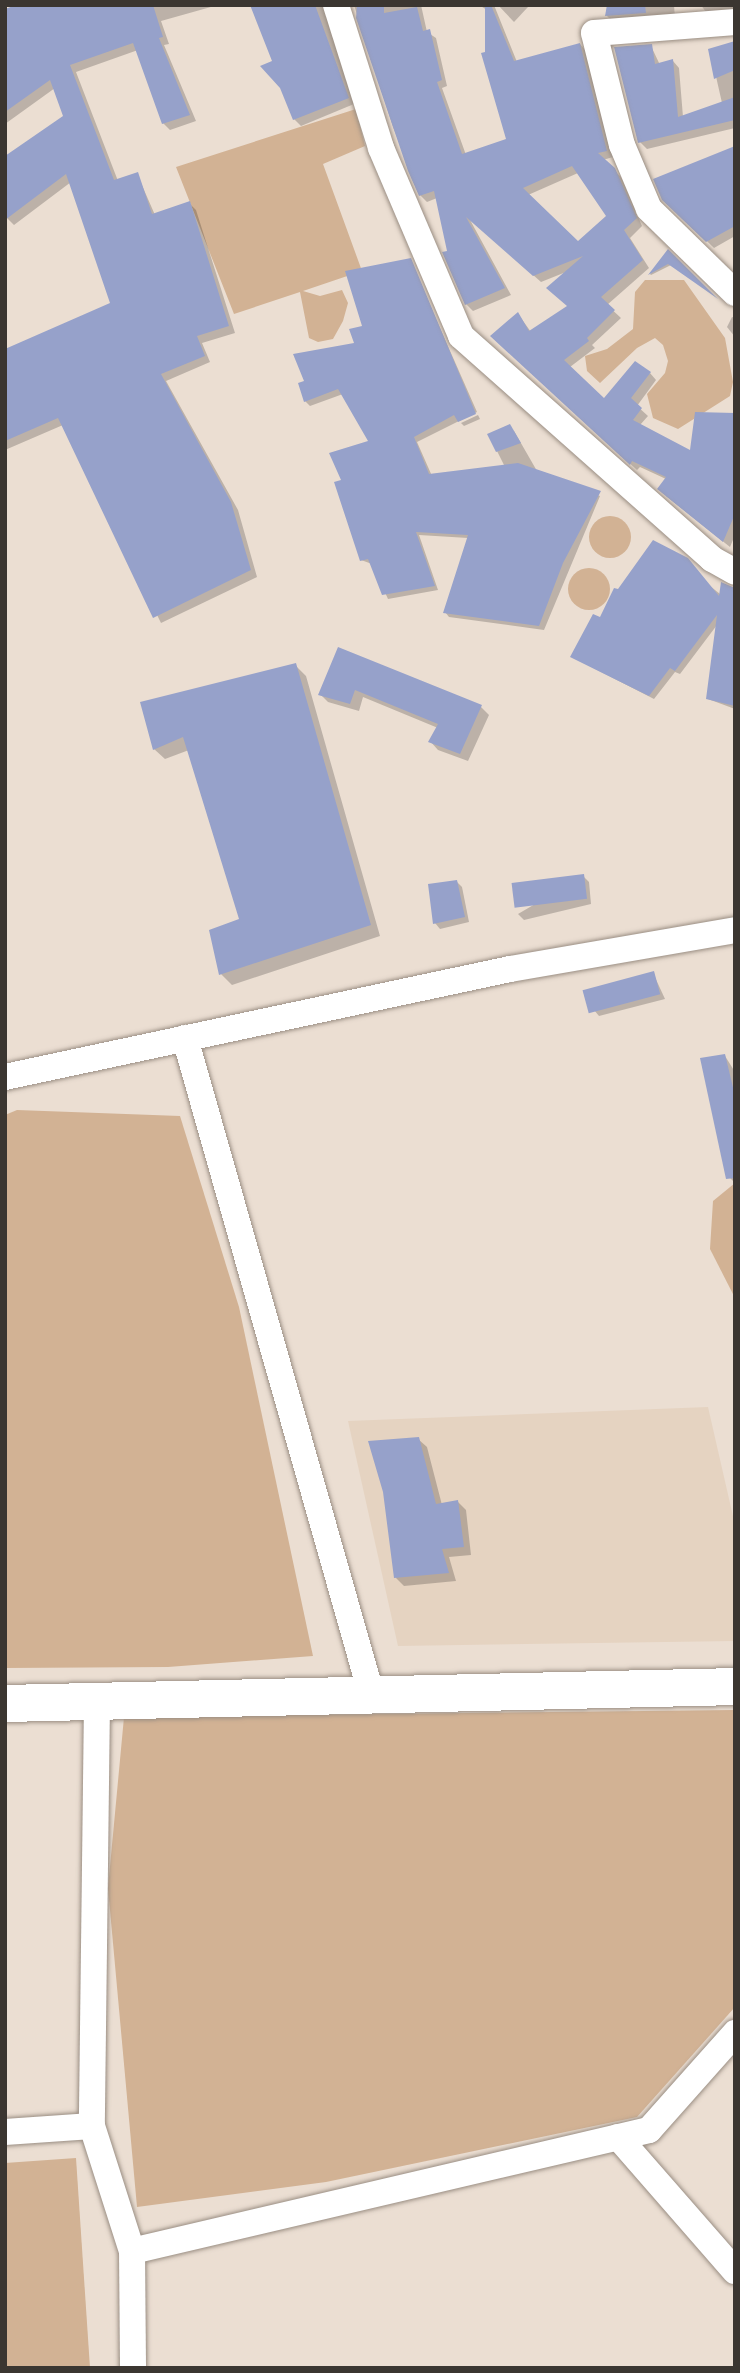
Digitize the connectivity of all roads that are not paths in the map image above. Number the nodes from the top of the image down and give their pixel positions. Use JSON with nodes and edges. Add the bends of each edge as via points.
{"nodes":[{"id":1,"x":336,"y":5,"type":"edge"},
{"id":2,"x":735,"y":23,"type":"edge"},
{"id":3,"x":735,"y":293,"type":"edge"},
{"id":4,"x":735,"y":572,"type":"edge"},
{"id":5,"x":735,"y":930,"type":"edge"},
{"id":6,"x":185,"y":1038,"type":"junction"},
{"id":7,"x":5,"y":1077,"type":"edge"},
{"id":8,"x":367,"y":1679,"type":"dead end"},
{"id":9,"x":735,"y":1686,"type":"edge"},
{"id":10,"x":97,"y":1701,"type":"junction"},
{"id":11,"x":5,"y":1703,"type":"edge"},
{"id":12,"x":735,"y":2033,"type":"edge"},
{"id":13,"x":92,"y":2126,"type":"junction"},
{"id":14,"x":5,"y":2132,"type":"edge"},
{"id":15,"x":618,"y":2137,"type":"junction"},
{"id":16,"x":132,"y":2251,"type":"junction"},
{"id":17,"x":735,"y":2271,"type":"edge"},
{"id":18,"x":133,"y":2368,"type":"edge"}],
"edges":[{"from":1,"to":4,"type":"street","via":[[381,148],[461,336],[712,559]]},
{"from":2,"to":3,"type":"street","via":[[594,33],[622,145],[649,209]]},
{"from":5,"to":6,"type":"street","via":[[510,969]]},
{"from":6,"to":7,"type":"street"},
{"from":6,"to":8,"type":"street"},
{"from":9,"to":10,"type":"street"},
{"from":10,"to":11,"type":"street"},
{"from":10,"to":13,"type":"street"},
{"from":12,"to":15,"type":"street","via":[[649,2130]]},
{"from":13,"to":14,"type":"street"},
{"from":13,"to":16,"type":"street"},
{"from":15,"to":16,"type":"street"},
{"from":15,"to":17,"type":"street"},
{"from":16,"to":18,"type":"street"}]}
